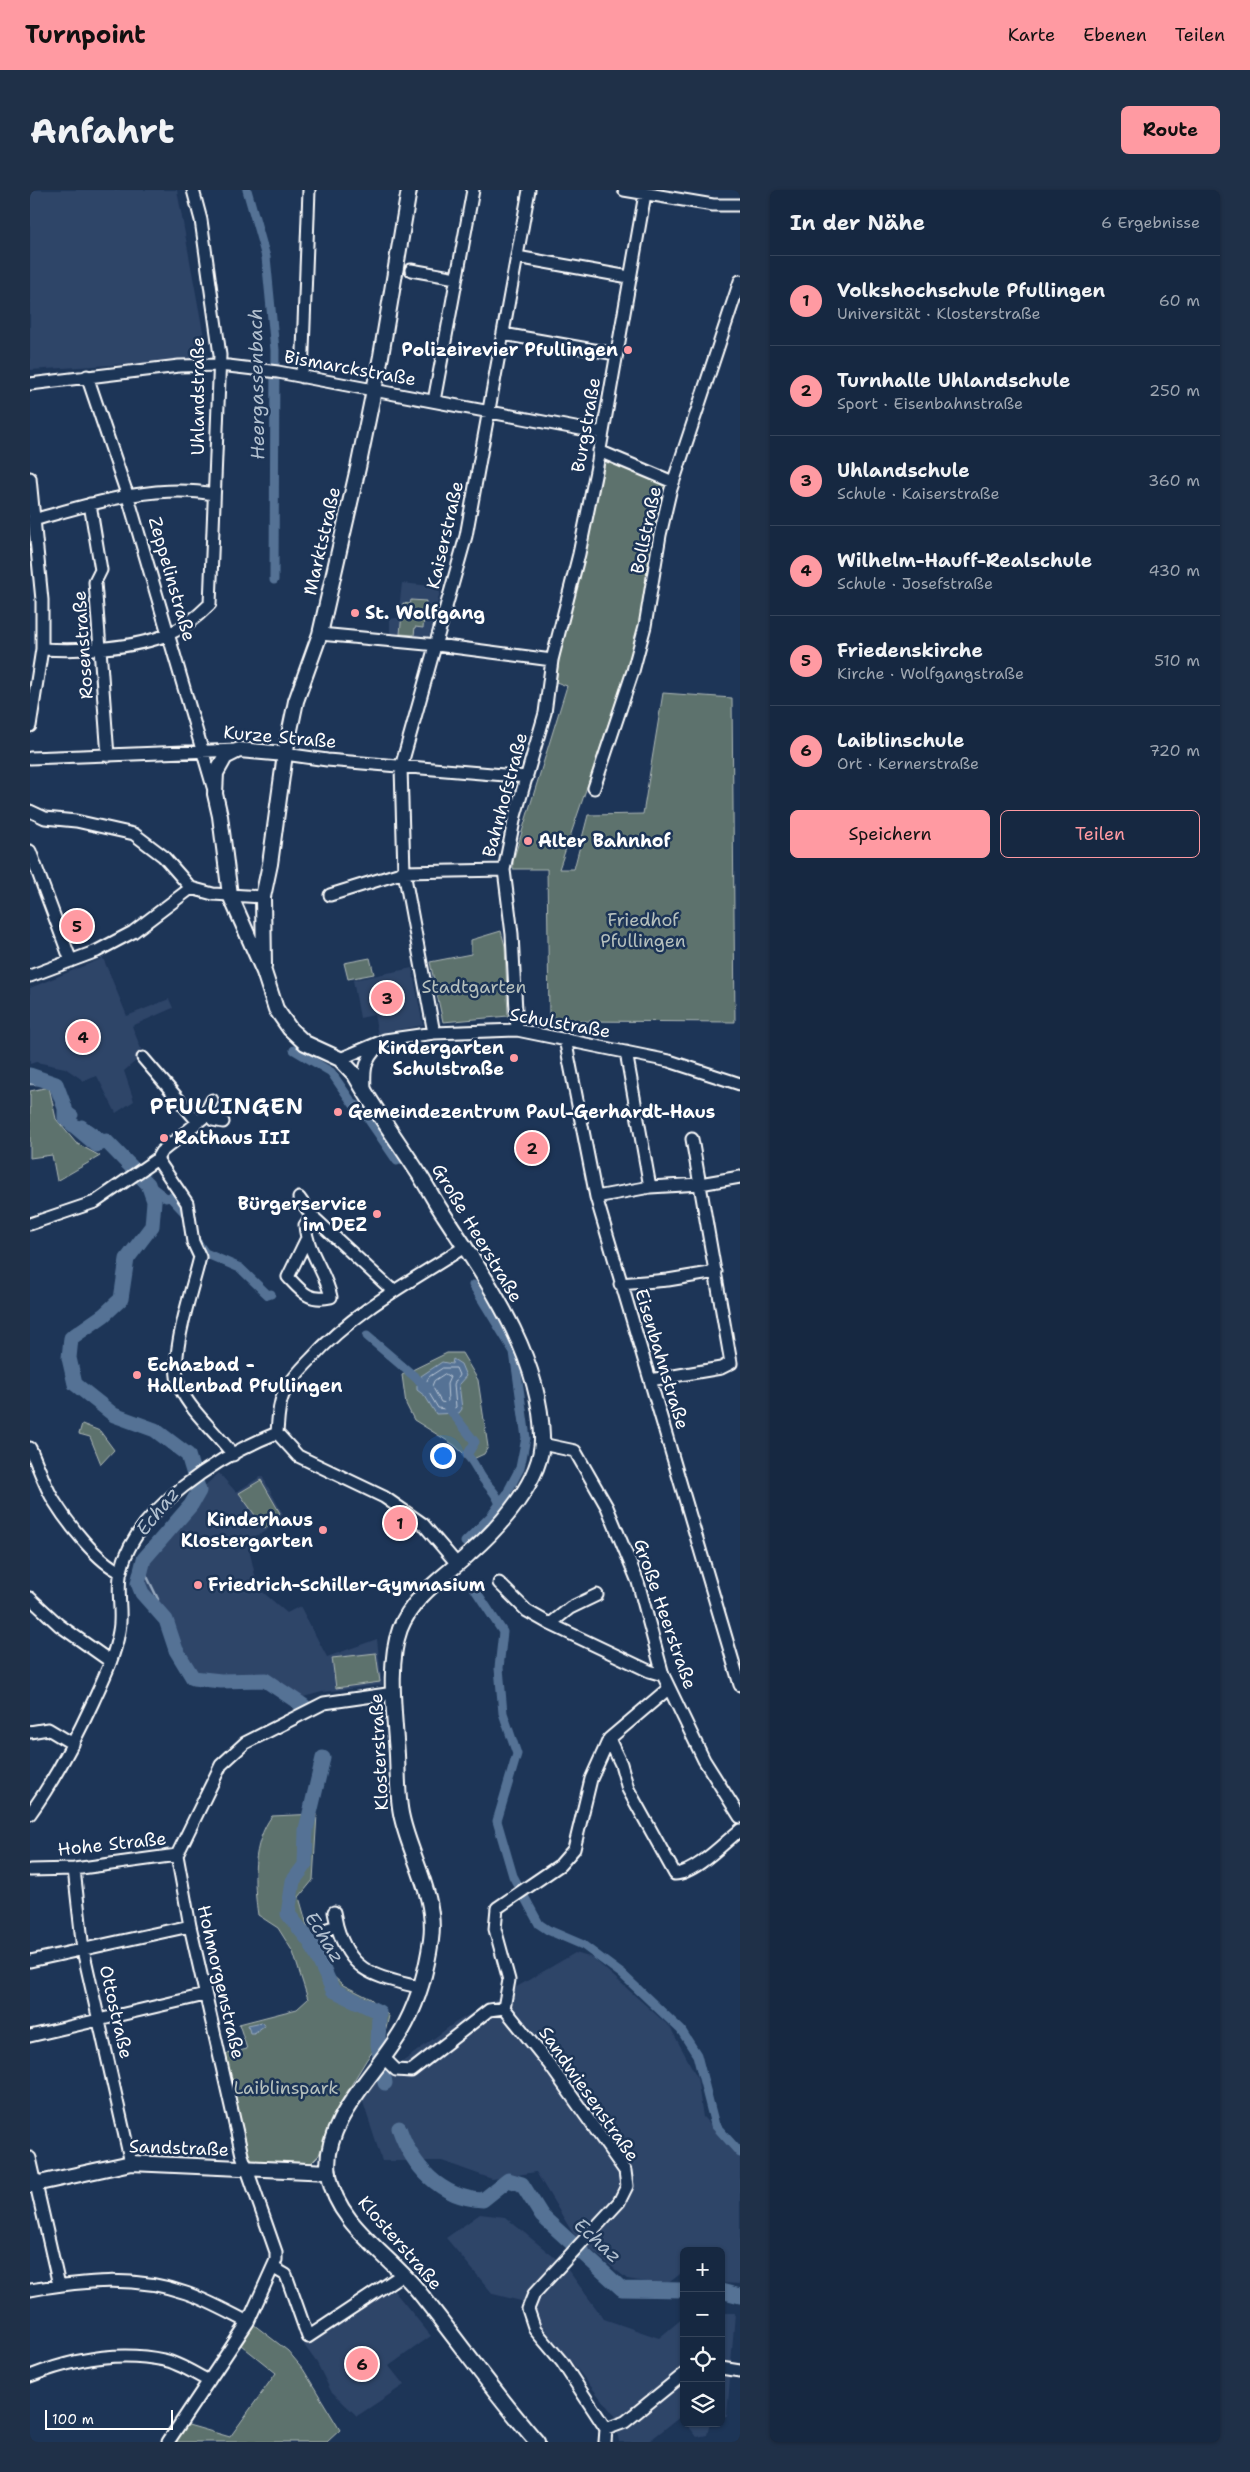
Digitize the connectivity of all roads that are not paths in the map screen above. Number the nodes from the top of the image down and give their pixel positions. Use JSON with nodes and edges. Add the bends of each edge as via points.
{"nodes":[{"id":1,"x":193,"y":190,"type":"edge"},
{"id":2,"x":309,"y":190,"type":"edge"},
{"id":3,"x":409,"y":190,"type":"edge"},
{"id":4,"x":473,"y":190,"type":"edge"},
{"id":5,"x":529,"y":190,"type":"edge"},
{"id":6,"x":624,"y":190,"type":"edge"},
{"id":7,"x":645,"y":194,"type":"junction"},
{"id":8,"x":740,"y":205,"type":"edge"},
{"id":9,"x":517,"y":257,"type":"junction"},
{"id":10,"x":410,"y":270,"type":"dead end"},
{"id":11,"x":629,"y":277,"type":"junction"},
{"id":12,"x":456,"y":278,"type":"junction"},
{"id":13,"x":740,"y":281,"type":"edge"},
{"id":14,"x":503,"y":334,"type":"junction"},
{"id":15,"x":616,"y":354,"type":"junction"},
{"id":16,"x":220,"y":365,"type":"junction"},
{"id":17,"x":87,"y":376,"type":"junction"},
{"id":18,"x":302,"y":377,"type":"junction"},
{"id":19,"x":30,"y":384,"type":"edge"},
{"id":20,"x":374,"y":390,"type":"junction"},
{"id":21,"x":434,"y":401,"type":"junction"},
{"id":22,"x":489,"y":412,"type":"junction"},
{"id":23,"x":602,"y":433,"type":"junction"},
{"id":24,"x":599,"y":451,"type":"junction"},
{"id":25,"x":30,"y":478,"type":"edge"},
{"id":26,"x":673,"y":482,"type":"junction"},
{"id":27,"x":214,"y":494,"type":"junction"},
{"id":28,"x":128,"y":497,"type":"junction"},
{"id":29,"x":90,"y":504,"type":"junction"},
{"id":30,"x":33,"y":520,"type":"junction"},
{"id":31,"x":168,"y":634,"type":"junction"},
{"id":32,"x":320,"y":634,"type":"junction"},
{"id":33,"x":437,"y":644,"type":"junction"},
{"id":34,"x":101,"y":647,"type":"junction"},
{"id":35,"x":42,"y":649,"type":"junction"},
{"id":36,"x":552,"y":660,"type":"junction"},
{"id":37,"x":30,"y":726,"type":"edge"},
{"id":38,"x":204,"y":750,"type":"junction"},
{"id":39,"x":239,"y":750,"type":"junction"},
{"id":40,"x":285,"y":754,"type":"junction"},
{"id":41,"x":108,"y":756,"type":"junction"},
{"id":42,"x":30,"y":758,"type":"edge"},
{"id":43,"x":402,"y":767,"type":"junction"},
{"id":44,"x":527,"y":777,"type":"junction"},
{"id":45,"x":594,"y":788,"type":"dead end"},
{"id":46,"x":215,"y":794,"type":"junction"},
{"id":47,"x":30,"y":811,"type":"edge"},
{"id":48,"x":30,"y":851,"type":"edge"},
{"id":49,"x":504,"y":870,"type":"junction"},
{"id":50,"x":404,"y":872,"type":"junction"},
{"id":51,"x":191,"y":888,"type":"junction"},
{"id":52,"x":230,"y":895,"type":"junction"},
{"id":53,"x":330,"y":895,"type":"dead end"},
{"id":54,"x":262,"y":897,"type":"junction"},
{"id":55,"x":71,"y":961,"type":"junction"},
{"id":56,"x":264,"y":972,"type":"junction"},
{"id":57,"x":30,"y":976,"type":"edge"},
{"id":58,"x":517,"y":1030,"type":"junction"},
{"id":59,"x":434,"y":1033,"type":"junction"},
{"id":60,"x":565,"y":1039,"type":"junction"},
{"id":61,"x":385,"y":1040,"type":"junction"},
{"id":62,"x":626,"y":1052,"type":"junction"},
{"id":63,"x":143,"y":1058,"type":"dead end"},
{"id":64,"x":340,"y":1059,"type":"junction"},
{"id":65,"x":740,"y":1084,"type":"edge"},
{"id":66,"x":366,"y":1094,"type":"junction"},
{"id":67,"x":212,"y":1100,"type":"dead end"},
{"id":68,"x":208,"y":1114,"type":"junction"},
{"id":69,"x":198,"y":1122,"type":"junction"},
{"id":70,"x":222,"y":1122,"type":"dead end"},
{"id":71,"x":692,"y":1139,"type":"dead end"},
{"id":72,"x":157,"y":1159,"type":"junction"},
{"id":73,"x":740,"y":1177,"type":"edge"},
{"id":74,"x":700,"y":1184,"type":"junction"},
{"id":75,"x":650,"y":1187,"type":"junction"},
{"id":76,"x":596,"y":1197,"type":"junction"},
{"id":77,"x":299,"y":1198,"type":"dead end"},
{"id":78,"x":312,"y":1216,"type":"junction"},
{"id":79,"x":30,"y":1224,"type":"edge"},
{"id":80,"x":306,"y":1240,"type":"junction"},
{"id":81,"x":466,"y":1246,"type":"junction"},
{"id":82,"x":716,"y":1272,"type":"junction"},
{"id":83,"x":620,"y":1284,"type":"junction"},
{"id":84,"x":392,"y":1292,"type":"junction"},
{"id":85,"x":650,"y":1380,"type":"junction"},
{"id":86,"x":278,"y":1433,"type":"junction"},
{"id":87,"x":542,"y":1444,"type":"junction"},
{"id":88,"x":30,"y":1448,"type":"edge"},
{"id":89,"x":233,"y":1455,"type":"junction"},
{"id":90,"x":457,"y":1564,"type":"junction"},
{"id":91,"x":121,"y":1572,"type":"junction"},
{"id":92,"x":499,"y":1583,"type":"dead end"},
{"id":93,"x":597,"y":1595,"type":"dead end"},
{"id":94,"x":30,"y":1598,"type":"edge"},
{"id":95,"x":550,"y":1624,"type":"junction"},
{"id":96,"x":110,"y":1662,"type":"junction"},
{"id":97,"x":663,"y":1675,"type":"junction"},
{"id":98,"x":740,"y":1685,"type":"edge"},
{"id":99,"x":669,"y":1688,"type":"junction"},
{"id":100,"x":394,"y":1693,"type":"junction"},
{"id":101,"x":30,"y":1732,"type":"edge"},
{"id":102,"x":609,"y":1738,"type":"junction"},
{"id":103,"x":73,"y":1744,"type":"junction"},
{"id":104,"x":30,"y":1814,"type":"edge"},
{"id":105,"x":740,"y":1817,"type":"edge"},
{"id":106,"x":740,"y":1830,"type":"edge"},
{"id":107,"x":177,"y":1855,"type":"junction"},
{"id":108,"x":74,"y":1869,"type":"junction"},
{"id":109,"x":30,"y":1870,"type":"edge"},
{"id":110,"x":334,"y":1912,"type":"dead end"},
{"id":111,"x":190,"y":1926,"type":"junction"},
{"id":112,"x":337,"y":1926,"type":"junction"},
{"id":113,"x":324,"y":1930,"type":"dead end"},
{"id":114,"x":84,"y":1950,"type":"junction"},
{"id":115,"x":30,"y":1961,"type":"edge"},
{"id":116,"x":421,"y":1988,"type":"junction"},
{"id":117,"x":205,"y":1996,"type":"junction"},
{"id":118,"x":504,"y":2008,"type":"junction"},
{"id":119,"x":100,"y":2020,"type":"junction"},
{"id":120,"x":30,"y":2036,"type":"edge"},
{"id":121,"x":388,"y":2053,"type":"junction"},
{"id":122,"x":30,"y":2158,"type":"edge"},
{"id":123,"x":131,"y":2163,"type":"junction"},
{"id":124,"x":246,"y":2169,"type":"junction"},
{"id":125,"x":329,"y":2172,"type":"junction"},
{"id":126,"x":33,"y":2184,"type":"edge"},
{"id":127,"x":274,"y":2268,"type":"junction"},
{"id":128,"x":403,"y":2274,"type":"junction"},
{"id":129,"x":60,"y":2285,"type":"junction"},
{"id":130,"x":30,"y":2290,"type":"edge"},
{"id":131,"x":248,"y":2322,"type":"junction"},
{"id":132,"x":725,"y":2369,"type":"edge"},
{"id":133,"x":740,"y":2371,"type":"edge"},
{"id":134,"x":30,"y":2376,"type":"edge"},
{"id":135,"x":680,"y":2377,"type":"edge"},
{"id":136,"x":209,"y":2381,"type":"junction"},
{"id":137,"x":606,"y":2429,"type":"junction"},
{"id":138,"x":168,"y":2442,"type":"edge"},
{"id":139,"x":536,"y":2442,"type":"edge"},
{"id":140,"x":605,"y":2442,"type":"edge"}],
"edges":[{"from":1,"to":16,"type":"street","name":"Uhlandstraße","via":[[201,220]]},
{"from":2,"to":18,"type":"street"},
{"from":3,"to":20,"type":"main road","name":"Marktstraße"},
{"from":4,"to":12,"type":"street"},
{"from":5,"to":9,"type":"street","name":"Kaiserstraße"},
{"from":6,"to":7,"type":"street"},
{"from":7,"to":8,"type":"street","via":[[712,205]]},
{"from":7,"to":11,"type":"street","name":"Burgstraße"},
{"from":9,"to":11,"type":"street"},
{"from":9,"to":14,"type":"street","name":"Kaiserstraße"},
{"from":10,"to":12,"type":"street"},
{"from":11,"to":15,"type":"street","name":"Burgstraße"},
{"from":12,"to":21,"type":"street"},
{"from":13,"to":26,"type":"street","name":"Bollstraße"},
{"from":14,"to":15,"type":"street"},
{"from":14,"to":22,"type":"street","name":"Kaiserstraße"},
{"from":15,"to":23,"type":"street","name":"Burgstraße"},
{"from":16,"to":17,"type":"street","name":"Bismarckstraße"},
{"from":16,"to":18,"type":"street","name":"Bismarckstraße"},
{"from":16,"to":27,"type":"street","name":"Uhlandstraße"},
{"from":17,"to":19,"type":"street","name":"Bismarckstraße"},
{"from":17,"to":28,"type":"street","name":"Zeppelinstraße"},
{"from":18,"to":20,"type":"street","name":"Bismarckstraße"},
{"from":20,"to":21,"type":"street","name":"Bismarckstraße"},
{"from":20,"to":32,"type":"main road","name":"Marktstraße"},
{"from":21,"to":22,"type":"street","name":"Bismarckstraße"},
{"from":22,"to":23,"type":"street","name":"Bismarckstraße"},
{"from":22,"to":33,"type":"street","name":"Kaiserstraße","via":[[466,536]]},
{"from":23,"to":24,"type":"street","name":"Burgstraße"},
{"from":24,"to":26,"type":"street"},
{"from":24,"to":36,"type":"street","name":"Burgstraße"},
{"from":25,"to":30,"type":"street"},
{"from":26,"to":45,"type":"street","name":"Bollstraße","via":[[660,535],[645,626]]},
{"from":27,"to":28,"type":"street","via":[[176,490]]},
{"from":27,"to":31,"type":"street","name":"Uhlandstraße","via":[[210,604],[185,626]]},
{"from":28,"to":29,"type":"street"},
{"from":28,"to":31,"type":"street","name":"Zeppelinstraße"},
{"from":29,"to":30,"type":"street"},
{"from":29,"to":34,"type":"street","name":"Rosenstraße","via":[[101,570],[95,582]]},
{"from":30,"to":35,"type":"street","via":[[42,600]]},
{"from":31,"to":34,"type":"street","via":[[137,643]]},
{"from":31,"to":38,"type":"street","name":"Zeppelinstraße"},
{"from":32,"to":33,"type":"street"},
{"from":32,"to":40,"type":"main road","name":"Marktstraße","via":[[296,702]]},
{"from":33,"to":36,"type":"street"},
{"from":33,"to":43,"type":"street","name":"Kaiserstraße"},
{"from":34,"to":35,"type":"street"},
{"from":34,"to":41,"type":"street","name":"Rosenstraße"},
{"from":35,"to":37,"type":"street"},
{"from":36,"to":44,"type":"street","name":"Bahnhofstraße","via":[[545,713]]},
{"from":38,"to":39,"type":"street","name":"Kurze Straße"},
{"from":38,"to":41,"type":"street","name":"Kurze Straße"},
{"from":38,"to":46,"type":"street","name":"Zeppelinstraße"},
{"from":39,"to":40,"type":"main road","name":"Kurze Straße"},
{"from":39,"to":46,"type":"main road","name":"Zeppelinstraße","via":[[225,757],[216,773]]},
{"from":40,"to":43,"type":"street","name":"Kurze Straße"},
{"from":40,"to":54,"type":"main road","name":"Marktstraße"},
{"from":41,"to":42,"type":"street","name":"Kurze Straße"},
{"from":43,"to":44,"type":"street","name":"Kurze Straße"},
{"from":43,"to":50,"type":"street","name":"Kaiserstraße"},
{"from":44,"to":49,"type":"street","name":"Bahnhofstraße"},
{"from":46,"to":52,"type":"main road","name":"Zeppelinstraße"},
{"from":47,"to":51,"type":"street","via":[[45,818],[76,821],[134,834],[163,856]]},
{"from":48,"to":55,"type":"street"},
{"from":49,"to":50,"type":"street"},
{"from":49,"to":58,"type":"street","name":"Bahnhofstraße","via":[[512,934]]},
{"from":50,"to":53,"type":"street"},
{"from":50,"to":59,"type":"street","name":"Kaiserstraße"},
{"from":51,"to":52,"type":"street"},
{"from":51,"to":55,"type":"street","via":[[132,932]]},
{"from":52,"to":54,"type":"street"},
{"from":52,"to":56,"type":"main road","name":"Zeppelinstraße"},
{"from":54,"to":56,"type":"main road","name":"Marktstraße"},
{"from":55,"to":57,"type":"street"},
{"from":56,"to":64,"type":"main road","via":[[276,1009],[290,1029],[305,1043]]},
{"from":58,"to":59,"type":"street","name":"Schulstraße"},
{"from":58,"to":60,"type":"street","name":"Schulstraße"},
{"from":59,"to":61,"type":"street","name":"Schulstraße"},
{"from":60,"to":62,"type":"street","name":"Schulstraße"},
{"from":60,"to":76,"type":"street","name":"Eisenbahnstraße"},
{"from":61,"to":64,"type":"street","name":"Schulstraße"},
{"from":61,"to":66,"type":"street","via":[[369,1055],[364,1071]]},
{"from":62,"to":65,"type":"street","name":"Schulstraße","via":[[669,1061]]},
{"from":62,"to":75,"type":"street"},
{"from":63,"to":69,"type":"street"},
{"from":64,"to":66,"type":"main road","name":"Große Heerstraße"},
{"from":66,"to":81,"type":"main road","name":"Große Heerstraße"},
{"from":67,"to":68,"type":"street"},
{"from":68,"to":69,"type":"street"},
{"from":68,"to":70,"type":"street","via":[[213,1120]]},
{"from":69,"to":72,"type":"street"},
{"from":71,"to":74,"type":"street"},
{"from":72,"to":79,"type":"street","via":[[95,1202]]},
{"from":72,"to":89,"type":"street","via":[[187,1203],[193,1242],[200,1257],[175,1364],[180,1388]]},
{"from":73,"to":74,"type":"street"},
{"from":74,"to":75,"type":"street"},
{"from":74,"to":82,"type":"street"},
{"from":75,"to":76,"type":"street"},
{"from":76,"to":83,"type":"street","name":"Eisenbahnstraße"},
{"from":77,"to":78,"type":"street"},
{"from":78,"to":80,"type":"street","via":[[305,1225]]},
{"from":78,"to":84,"type":"street"},
{"from":80,"to":80,"type":"street","via":[[329,1288],[331,1297],[310,1298],[288,1277]]},
{"from":81,"to":84,"type":"street"},
{"from":81,"to":87,"type":"main road","name":"Große Heerstraße","via":[[504,1311],[522,1352],[536,1392]]},
{"from":82,"to":83,"type":"street"},
{"from":82,"to":85,"type":"street","via":[[732,1360],[726,1367]]},
{"from":83,"to":85,"type":"street","name":"Eisenbahnstraße"},
{"from":84,"to":86,"type":"street","via":[[327,1341],[303,1368],[283,1395]]},
{"from":85,"to":98,"type":"street","name":"Eisenbahnstraße"},
{"from":86,"to":89,"type":"street"},
{"from":86,"to":90,"type":"street","via":[[298,1456],[384,1498],[423,1524]]},
{"from":87,"to":90,"type":"main road","name":"Große Heerstraße","via":[[536,1471],[510,1511]]},
{"from":87,"to":97,"type":"street","name":"Große Heerstraße","via":[[575,1451],[607,1507],[638,1582]]},
{"from":88,"to":91,"type":"street","via":[[54,1501],[101,1559],[110,1568]]},
{"from":89,"to":91,"type":"street","via":[[192,1480],[159,1510],[131,1543]]},
{"from":90,"to":100,"type":"main road","name":"Klosterstraße","via":[[417,1601],[402,1624],[394,1651]]},
{"from":91,"to":96,"type":"street","via":[[120,1631]]},
{"from":92,"to":95,"type":"street","via":[[527,1611]]},
{"from":93,"to":95,"type":"street","via":[[570,1608]]},
{"from":94,"to":96,"type":"street","via":[[59,1625]]},
{"from":95,"to":97,"type":"street"},
{"from":96,"to":103,"type":"street"},
{"from":97,"to":99,"type":"street","name":"Große Heerstraße"},
{"from":99,"to":102,"type":"street"},
{"from":99,"to":105,"type":"street","name":"Große Heerstraße","via":[[704,1760]]},
{"from":100,"to":107,"type":"street","name":"Hohe Straße","via":[[314,1707],[245,1743],[221,1765]]},
{"from":100,"to":116,"type":"main road","name":"Klosterstraße","via":[[402,1818],[428,1898],[432,1928]]},
{"from":101,"to":103,"type":"street","via":[[48,1729]]},
{"from":102,"to":106,"type":"street","via":[[628,1789],[675,1874],[683,1874],[698,1864]]},
{"from":102,"to":118,"type":"street","via":[[591,1779],[574,1849],[560,1865],[497,1908],[495,1929],[509,1980]]},
{"from":103,"to":104,"type":"street"},
{"from":107,"to":108,"type":"street","name":"Hohe Straße"},
{"from":107,"to":111,"type":"street","name":"Hohmorgenstraße"},
{"from":108,"to":109,"type":"street","name":"Hohe Straße"},
{"from":108,"to":114,"type":"street","name":"Ottostraße"},
{"from":110,"to":112,"type":"street"},
{"from":111,"to":114,"type":"street"},
{"from":111,"to":117,"type":"street","name":"Hohmorgenstraße"},
{"from":112,"to":113,"type":"street"},
{"from":112,"to":116,"type":"street","via":[[341,1943],[363,1970]]},
{"from":114,"to":115,"type":"street"},
{"from":114,"to":119,"type":"street","name":"Ottostraße"},
{"from":116,"to":121,"type":"main road","name":"Klosterstraße","via":[[407,2022]]},
{"from":117,"to":119,"type":"street"},
{"from":117,"to":124,"type":"street","name":"Hohmorgenstraße"},
{"from":118,"to":121,"type":"street","via":[[489,2010],[411,2071],[396,2070]]},
{"from":118,"to":137,"type":"street","name":"Sandwiesenstraße","via":[[549,2064],[625,2171],[627,2186],[619,2202],[534,2294],[528,2309],[535,2330],[562,2362]]},
{"from":119,"to":120,"type":"street"},
{"from":119,"to":123,"type":"street","name":"Ottostraße"},
{"from":121,"to":125,"type":"main road","name":"Klosterstraße","via":[[340,2122],[331,2145]]},
{"from":122,"to":126,"type":"street"},
{"from":123,"to":124,"type":"main road","name":"Sandstraße"},
{"from":123,"to":126,"type":"main road","name":"Sandstraße"},
{"from":124,"to":125,"type":"main road","name":"Sandstraße"},
{"from":124,"to":127,"type":"street","name":"Hohmorgenstraße","via":[[276,2252]]},
{"from":125,"to":128,"type":"main road","name":"Klosterstraße","via":[[335,2194],[347,2216]]},
{"from":126,"to":129,"type":"street"},
{"from":127,"to":128,"type":"street","via":[[286,2275],[308,2337]]},
{"from":127,"to":131,"type":"street"},
{"from":128,"to":139,"type":"main road","name":"Klosterstraße"},
{"from":129,"to":130,"type":"street"},
{"from":129,"to":131,"type":"street","via":[[104,2279],[156,2285],[187,2293]]},
{"from":131,"to":136,"type":"street"},
{"from":132,"to":133,"type":"street"},
{"from":134,"to":136,"type":"street","via":[[59,2365],[107,2355],[165,2360]]},
{"from":135,"to":137,"type":"street","via":[[625,2422]]},
{"from":136,"to":138,"type":"street"},
{"from":137,"to":140,"type":"street"}]}
